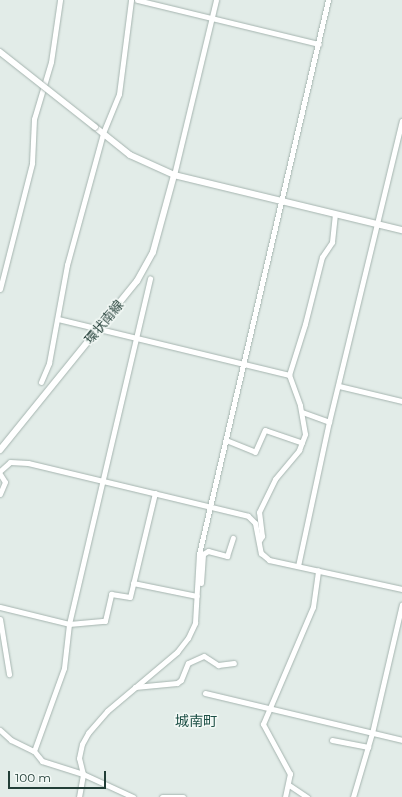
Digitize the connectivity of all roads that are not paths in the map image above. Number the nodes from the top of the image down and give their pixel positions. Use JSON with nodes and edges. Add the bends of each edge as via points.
{"nodes":[{"id":1,"x":60,"y":0,"type":"edge"},
{"id":2,"x":131,"y":0,"type":"edge"},
{"id":3,"x":137,"y":0,"type":"edge"},
{"id":4,"x":216,"y":0,"type":"edge"},
{"id":5,"x":328,"y":0,"type":"edge"},
{"id":6,"x":212,"y":19,"type":"junction"},
{"id":7,"x":318,"y":44,"type":"junction"},
{"id":8,"x":0,"y":52,"type":"edge"},
{"id":9,"x":402,"y":121,"type":"edge"},
{"id":10,"x":103,"y":133,"type":"junction"},
{"id":11,"x":174,"y":176,"type":"junction"},
{"id":12,"x":282,"y":201,"type":"junction"},
{"id":13,"x":335,"y":214,"type":"junction"},
{"id":14,"x":378,"y":224,"type":"junction"},
{"id":15,"x":402,"y":230,"type":"edge"},
{"id":16,"x":150,"y":278,"type":"dead end"},
{"id":17,"x":0,"y":290,"type":"edge"},
{"id":18,"x":58,"y":319,"type":"junction"},
{"id":19,"x":99,"y":329,"type":"junction"},
{"id":20,"x":135,"y":337,"type":"junction"},
{"id":21,"x":244,"y":364,"type":"junction"},
{"id":22,"x":289,"y":376,"type":"junction"},
{"id":23,"x":40,"y":382,"type":"dead end"},
{"id":24,"x":339,"y":386,"type":"junction"},
{"id":25,"x":402,"y":401,"type":"edge"},
{"id":26,"x":302,"y":412,"type":"junction"},
{"id":27,"x":330,"y":422,"type":"junction"},
{"id":28,"x":226,"y":440,"type":"junction"},
{"id":29,"x":302,"y":443,"type":"junction"},
{"id":30,"x":0,"y":450,"type":"edge"},
{"id":31,"x":0,"y":471,"type":"edge"},
{"id":32,"x":0,"y":474,"type":"edge"},
{"id":33,"x":102,"y":481,"type":"junction"},
{"id":34,"x":155,"y":493,"type":"junction"},
{"id":35,"x":0,"y":494,"type":"edge"},
{"id":36,"x":211,"y":507,"type":"junction"},
{"id":37,"x":233,"y":538,"type":"dead end"},
{"id":38,"x":259,"y":541,"type":"junction"},
{"id":39,"x":298,"y":566,"type":"junction"},
{"id":40,"x":318,"y":570,"type":"junction"},
{"id":41,"x":133,"y":583,"type":"junction"},
{"id":42,"x":198,"y":586,"type":"junction"},
{"id":43,"x":402,"y":589,"type":"edge"},
{"id":44,"x":197,"y":596,"type":"junction"},
{"id":45,"x":402,"y":604,"type":"edge"},
{"id":46,"x":0,"y":607,"type":"edge"},
{"id":47,"x":0,"y":619,"type":"edge"},
{"id":48,"x":69,"y":624,"type":"junction"},
{"id":49,"x":234,"y":663,"type":"dead end"},
{"id":50,"x":9,"y":674,"type":"dead end"},
{"id":51,"x":135,"y":687,"type":"junction"},
{"id":52,"x":205,"y":693,"type":"dead end"},
{"id":53,"x":268,"y":709,"type":"junction"},
{"id":54,"x":0,"y":730,"type":"edge"},
{"id":55,"x":372,"y":733,"type":"junction"},
{"id":56,"x":332,"y":740,"type":"dead end"},
{"id":57,"x":402,"y":740,"type":"edge"},
{"id":58,"x":368,"y":747,"type":"junction"},
{"id":59,"x":34,"y":751,"type":"junction"},
{"id":60,"x":83,"y":774,"type":"junction"},
{"id":61,"x":289,"y":785,"type":"junction"},
{"id":62,"x":79,"y":797,"type":"edge"},
{"id":63,"x":133,"y":797,"type":"edge"},
{"id":64,"x":162,"y":797,"type":"edge"},
{"id":65,"x":183,"y":797,"type":"edge"},
{"id":66,"x":285,"y":797,"type":"edge"},
{"id":67,"x":307,"y":797,"type":"edge"},
{"id":68,"x":353,"y":797,"type":"edge"}],
"edges":[{"from":1,"to":17,"type":"street","via":[[51,62],[34,119],[32,163]]},
{"from":2,"to":10,"type":"street","via":[[119,94]]},
{"from":3,"to":6,"type":"street"},
{"from":4,"to":6,"type":"street"},
{"from":5,"to":7,"type":"street"},
{"from":6,"to":7,"type":"street"},
{"from":6,"to":11,"type":"street"},
{"from":7,"to":12,"type":"street"},
{"from":8,"to":10,"type":"street","bridge":true},
{"from":9,"to":14,"type":"street"},
{"from":10,"to":11,"type":"street","via":[[130,155]]},
{"from":10,"to":18,"type":"street","via":[[67,265]]},
{"from":11,"to":12,"type":"street"},
{"from":11,"to":19,"type":"street","name":"環状南線","via":[[153,252],[137,281]]},
{"from":12,"to":13,"type":"street"},
{"from":12,"to":21,"type":"street"},
{"from":13,"to":14,"type":"street"},
{"from":13,"to":22,"type":"street","via":[[332,242],[322,257]]},
{"from":14,"to":15,"type":"street"},
{"from":14,"to":24,"type":"street"},
{"from":16,"to":20,"type":"street"},
{"from":18,"to":19,"type":"street"},
{"from":18,"to":23,"type":"street","via":[[49,363]]},
{"from":19,"to":20,"type":"street"},
{"from":19,"to":30,"type":"street","name":"環状南線","via":[[42,395]]},
{"from":20,"to":21,"type":"street"},
{"from":20,"to":33,"type":"street"},
{"from":21,"to":22,"type":"street"},
{"from":21,"to":28,"type":"street"},
{"from":22,"to":26,"type":"street"},
{"from":24,"to":25,"type":"street"},
{"from":24,"to":27,"type":"street"},
{"from":26,"to":27,"type":"street"},
{"from":26,"to":29,"type":"street","via":[[305,434]]},
{"from":27,"to":39,"type":"street"},
{"from":28,"to":29,"type":"street","via":[[255,452],[265,430]]},
{"from":28,"to":36,"type":"street"},
{"from":29,"to":38,"type":"street","via":[[276,479],[259,512],[262,536]]},
{"from":31,"to":33,"type":"street","via":[[10,462],[19,462]]},
{"from":32,"to":35,"type":"street","via":[[5,482]]},
{"from":33,"to":34,"type":"street"},
{"from":33,"to":48,"type":"street"},
{"from":34,"to":36,"type":"street"},
{"from":34,"to":41,"type":"street"},
{"from":36,"to":38,"type":"street","via":[[251,518],[255,523]]},
{"from":36,"to":42,"type":"street","via":[[199,554]]},
{"from":37,"to":42,"type":"street","via":[[227,556],[208,551],[203,554],[201,584]]},
{"from":38,"to":39,"type":"street","via":[[264,557]]},
{"from":39,"to":40,"type":"street"},
{"from":40,"to":43,"type":"street"},
{"from":40,"to":53,"type":"street","via":[[313,607]]},
{"from":41,"to":44,"type":"street"},
{"from":41,"to":48,"type":"street","via":[[130,598],[110,594],[105,622]]},
{"from":42,"to":44,"type":"street"},
{"from":44,"to":51,"type":"street","via":[[195,623],[188,638],[177,652]]},
{"from":45,"to":55,"type":"street"},
{"from":46,"to":48,"type":"street"},
{"from":47,"to":50,"type":"street"},
{"from":48,"to":59,"type":"street","via":[[64,668]]},
{"from":49,"to":51,"type":"street","via":[[218,665],[204,656],[188,663],[181,680],[177,683]]},
{"from":51,"to":60,"type":"street","via":[[108,711],[82,744],[79,758]]},
{"from":52,"to":53,"type":"street"},
{"from":53,"to":55,"type":"street"},
{"from":53,"to":61,"type":"street","via":[[263,724],[290,774]]},
{"from":54,"to":59,"type":"street","via":[[11,740]]},
{"from":55,"to":57,"type":"street"},
{"from":55,"to":58,"type":"street"},
{"from":56,"to":58,"type":"street"},
{"from":58,"to":68,"type":"street"},
{"from":59,"to":60,"type":"street","via":[[42,761]]},
{"from":60,"to":62,"type":"street"},
{"from":60,"to":63,"type":"street"},
{"from":61,"to":66,"type":"street"},
{"from":61,"to":67,"type":"street"},
{"from":64,"to":65,"type":"street"}]}
